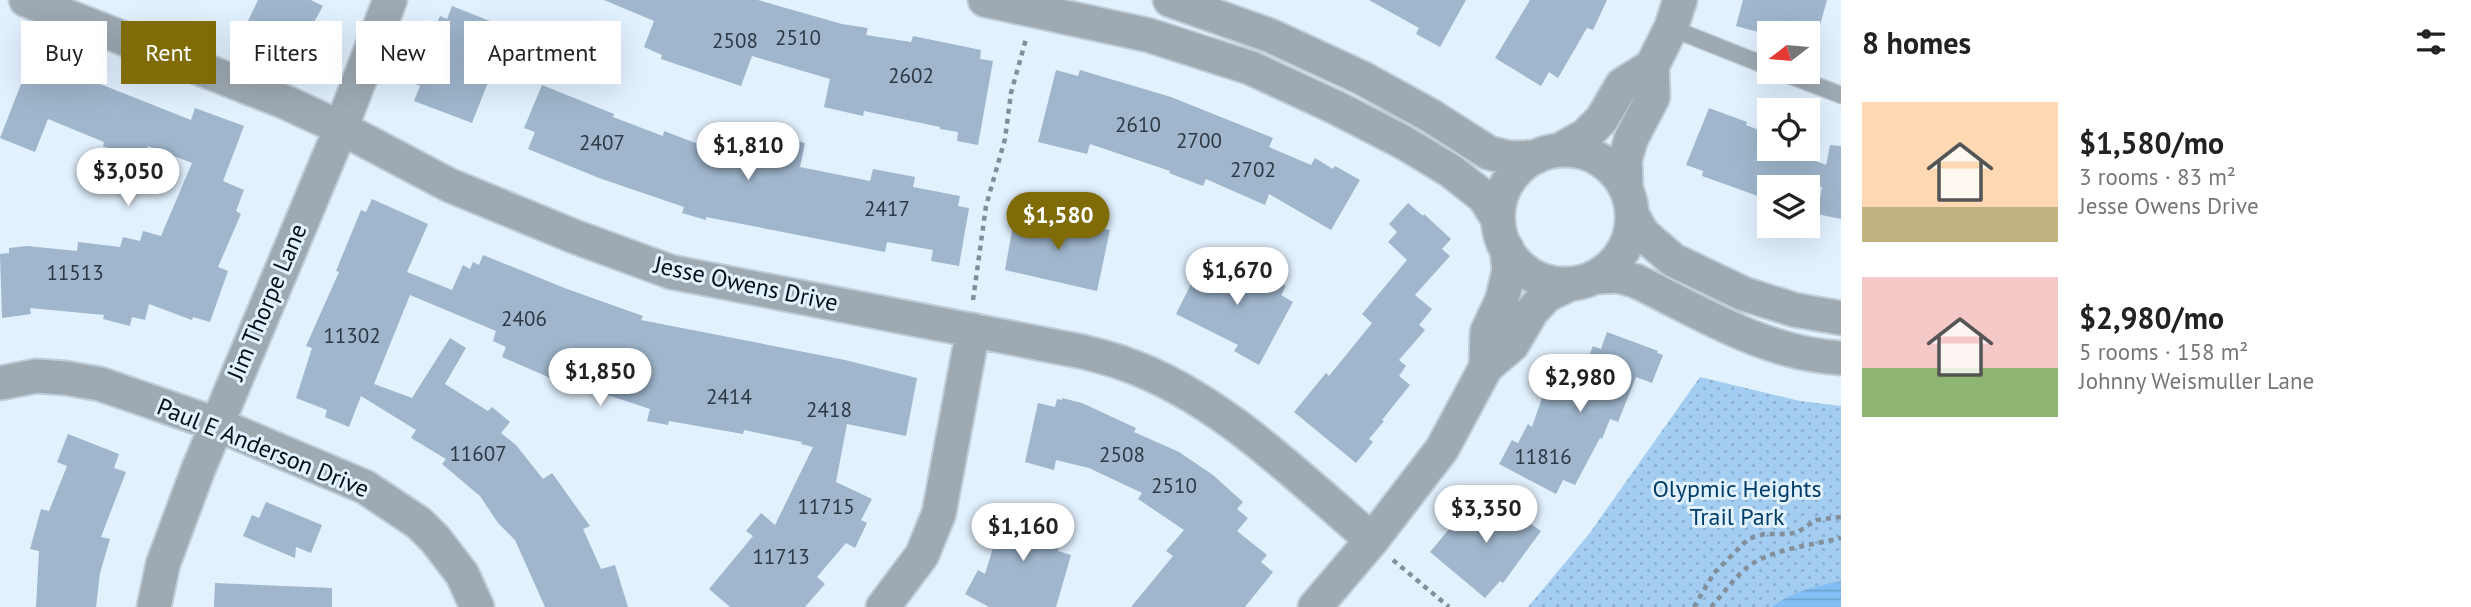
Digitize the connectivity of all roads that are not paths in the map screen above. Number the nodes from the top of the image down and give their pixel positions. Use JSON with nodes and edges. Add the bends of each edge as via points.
{"nodes":[{"id":1,"x":26,"y":0,"type":"edge"},
{"id":2,"x":390,"y":0,"type":"edge"},
{"id":3,"x":985,"y":0,"type":"edge"},
{"id":4,"x":1170,"y":0,"type":"edge"},
{"id":5,"x":1676,"y":14,"type":"edge"},
{"id":6,"x":1757,"y":60,"type":"edge"},
{"id":7,"x":1652,"y":66,"type":"junction"},
{"id":8,"x":1812,"y":84,"type":"edge"},
{"id":9,"x":1841,"y":95,"type":"edge"},
{"id":10,"x":341,"y":128,"type":"junction"},
{"id":11,"x":1548,"y":154,"type":"junction"},
{"id":12,"x":1629,"y":202,"type":"junction"},
{"id":13,"x":1502,"y":234,"type":"junction"},
{"id":14,"x":1583,"y":281,"type":"junction"},
{"id":15,"x":973,"y":317,"type":"junction"},
{"id":16,"x":1841,"y":318,"type":"edge"},
{"id":17,"x":1841,"y":358,"type":"edge"},
{"id":18,"x":1486,"y":368,"type":"junction"},
{"id":19,"x":0,"y":383,"type":"edge"},
{"id":20,"x":216,"y":424,"type":"junction"},
{"id":21,"x":1371,"y":540,"type":"junction"},
{"id":22,"x":154,"y":607,"type":"edge"},
{"id":23,"x":477,"y":607,"type":"edge"},
{"id":24,"x":883,"y":607,"type":"edge"},
{"id":25,"x":1315,"y":607,"type":"edge"}],
"edges":[{"from":1,"to":10,"type":"street","name":"Jesse Owens Drive"},
{"from":2,"to":10,"type":"street","name":"Jim Thorpe Lane"},
{"from":3,"to":13,"type":"street","via":[[1149,34],[1251,68],[1337,108],[1451,171],[1484,197]]},
{"from":4,"to":11,"type":"street","via":[[1270,36],[1362,78],[1489,153],[1511,158]]},
{"from":5,"to":6,"type":"lane"},
{"from":5,"to":7,"type":"street"},
{"from":7,"to":11,"type":"street","via":[[1622,85],[1602,119],[1585,136]]},
{"from":7,"to":12,"type":"street","via":[[1653,97],[1625,160]]},
{"from":8,"to":9,"type":"lane"},
{"from":10,"to":15,"type":"street","name":"Jesse Owens Drive","via":[[449,185],[671,272]]},
{"from":10,"to":20,"type":"street","name":"Jim Thorpe Lane"},
{"from":11,"to":12,"type":"street","via":[[1580,152],[1599,160],[1615,172]]},
{"from":11,"to":13,"type":"street","via":[[1520,168],[1508,183],[1501,200]]},
{"from":12,"to":14,"type":"street","via":[[1630,234],[1623,251],[1612,266]]},
{"from":12,"to":16,"type":"street","via":[[1643,234],[1673,260],[1744,294]]},
{"from":13,"to":14,"type":"street","via":[[1518,265],[1533,276],[1551,283]]},
{"from":13,"to":18,"type":"street","via":[[1509,271],[1487,332]]},
{"from":14,"to":17,"type":"street","via":[[1618,276],[1636,281],[1734,331],[1777,347]]},
{"from":14,"to":18,"type":"street","via":[[1547,295],[1511,345]]},
{"from":15,"to":21,"type":"street","name":"Jesse Owens Drive","via":[[1126,364],[1160,379],[1246,435]]},
{"from":15,"to":24,"type":"street","via":[[939,513],[922,555]]},
{"from":18,"to":21,"type":"street","via":[[1442,449]]},
{"from":19,"to":20,"type":"street","name":"Paul E Anderson Drive","via":[[36,376],[100,384]]},
{"from":20,"to":22,"type":"street","name":"Jim Thorpe Lane","via":[[163,564]]},
{"from":20,"to":23,"type":"street","name":"Paul E Anderson Drive","via":[[365,487],[394,505],[435,539],[462,574]]},
{"from":21,"to":25,"type":"street"}]}
